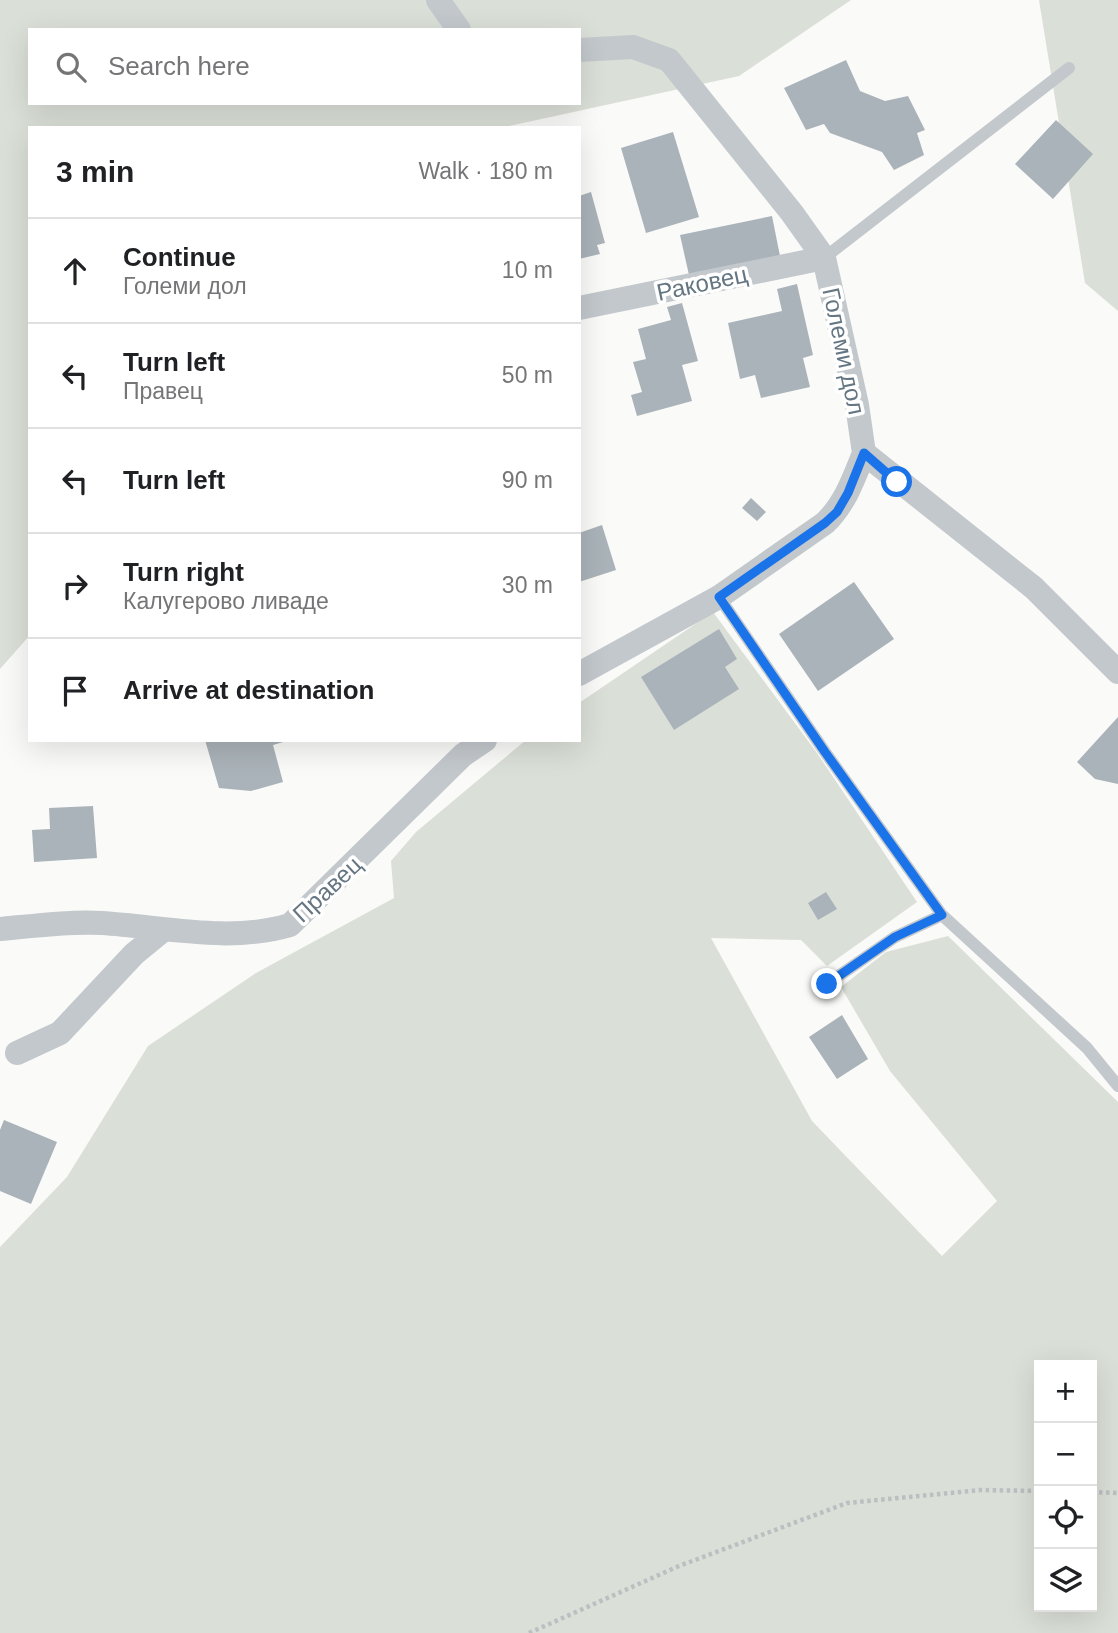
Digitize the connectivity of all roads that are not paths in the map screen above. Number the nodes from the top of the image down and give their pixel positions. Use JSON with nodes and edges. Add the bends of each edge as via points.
{"nodes":[{"id":1,"x":438,"y":0,"type":"edge"},
{"id":2,"x":458,"y":28,"type":"edge"},
{"id":3,"x":581,"y":50,"type":"edge"},
{"id":4,"x":1069,"y":68,"type":"dead end"},
{"id":5,"x":824,"y":258,"type":"junction"},
{"id":6,"x":581,"y":309,"type":"edge"},
{"id":7,"x":864,"y":453,"type":"junction"},
{"id":8,"x":719,"y":597,"type":"junction"},
{"id":9,"x":1118,"y":672,"type":"edge"},
{"id":10,"x":581,"y":673,"type":"edge"},
{"id":11,"x":477,"y":742,"type":"edge"},
{"id":12,"x":454,"y":748,"type":"edge"},
{"id":13,"x":942,"y":915,"type":"junction"},
{"id":14,"x":0,"y":929,"type":"edge"},
{"id":15,"x":163,"y":931,"type":"junction"},
{"id":16,"x":827,"y":984,"type":"dead end"},
{"id":17,"x":17,"y":1053,"type":"dead end"},
{"id":18,"x":1118,"y":1086,"type":"edge"}],
"edges":[{"from":1,"to":2,"type":"street"},
{"from":3,"to":5,"type":"street","name":"Големи дол","via":[[633,47],[669,60]]},
{"from":4,"to":5,"type":"lane"},
{"from":5,"to":6,"type":"street","name":"Раковец"},
{"from":5,"to":7,"type":"street","name":"Големи дол"},
{"from":7,"to":8,"type":"street","via":[[848,493],[831,518]]},
{"from":7,"to":9,"type":"street","via":[[1034,588]]},
{"from":8,"to":10,"type":"street"},
{"from":8,"to":13,"type":"lane"},
{"from":11,"to":12,"type":"street","name":"Правец"},
{"from":12,"to":15,"type":"street","name":"Правец","via":[[290,925],[267,932]]},
{"from":13,"to":16,"type":"lane","via":[[895,937]]},
{"from":13,"to":18,"type":"lane","via":[[1087,1048]]},
{"from":14,"to":15,"type":"street","name":"Правец","via":[[100,923]]},
{"from":15,"to":17,"type":"street","via":[[134,954],[60,1033]]}]}
